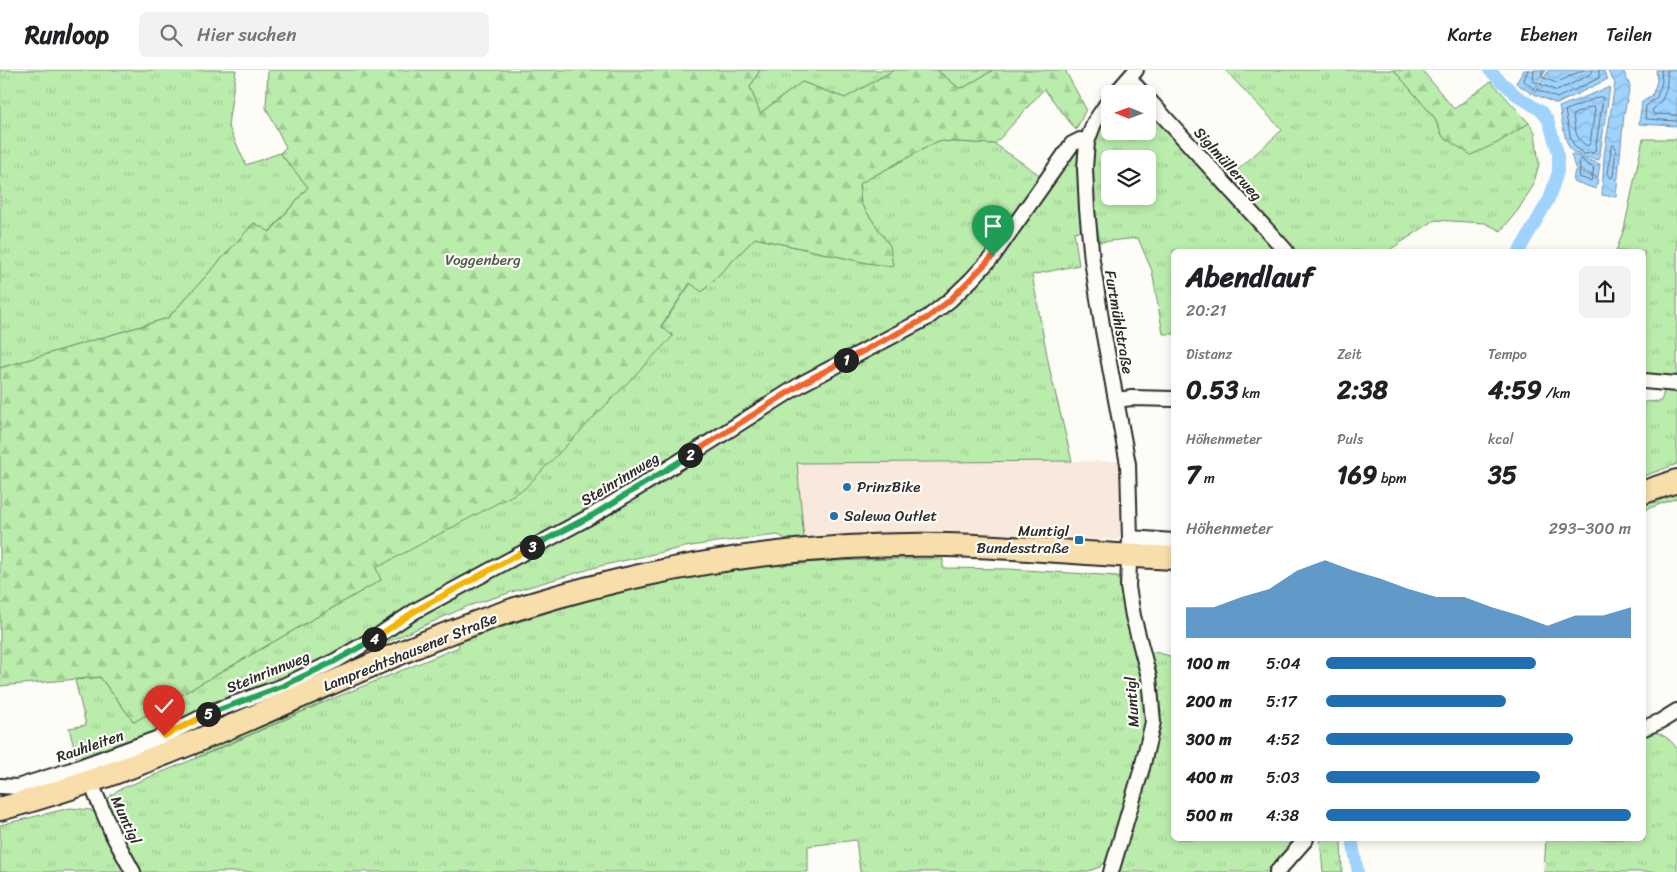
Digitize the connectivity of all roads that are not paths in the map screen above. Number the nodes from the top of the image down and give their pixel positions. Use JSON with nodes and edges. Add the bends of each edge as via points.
{"nodes":[{"id":1,"x":1132,"y":74,"type":"edge"},
{"id":2,"x":1123,"y":85,"type":"edge"},
{"id":3,"x":1138,"y":85,"type":"edge"},
{"id":4,"x":1156,"y":107,"type":"edge"},
{"id":5,"x":1101,"y":112,"type":"edge"},
{"id":6,"x":1087,"y":142,"type":"junction"},
{"id":7,"x":1284,"y":249,"type":"edge"},
{"id":8,"x":1646,"y":381,"type":"edge"},
{"id":9,"x":1677,"y":384,"type":"edge"},
{"id":10,"x":1171,"y":399,"type":"edge"},
{"id":11,"x":1116,"y":400,"type":"junction"},
{"id":12,"x":1677,"y":481,"type":"edge"},
{"id":13,"x":1646,"y":491,"type":"edge"},
{"id":14,"x":1171,"y":541,"type":"edge"},
{"id":15,"x":1129,"y":547,"type":"junction"},
{"id":16,"x":1171,"y":557,"type":"edge"},
{"id":17,"x":214,"y":711,"type":"joint"},
{"id":18,"x":1677,"y":711,"type":"edge"},
{"id":19,"x":1646,"y":727,"type":"edge"},
{"id":20,"x":90,"y":781,"type":"junction"},
{"id":21,"x":0,"y":786,"type":"edge"},
{"id":22,"x":0,"y":809,"type":"edge"},
{"id":23,"x":1304,"y":841,"type":"edge"},
{"id":24,"x":133,"y":872,"type":"edge"},
{"id":25,"x":1111,"y":872,"type":"edge"},
{"id":26,"x":1277,"y":872,"type":"edge"}],
"edges":[{"from":1,"to":2,"type":"street"},
{"from":1,"to":3,"type":"street"},
{"from":4,"to":7,"type":"street","name":"Siglmüllerweg"},
{"from":5,"to":6,"type":"street","name":"Furtmühlstraße"},
{"from":6,"to":11,"type":"street","name":"Furtmühlstraße","via":[[1085,168],[1092,260]]},
{"from":6,"to":17,"type":"street","name":"Steinrinnweg","via":[[1080,140],[1072,144],[993,256],[950,300],[927,318],[803,383],[593,515],[415,611],[337,660],[283,686]]},
{"from":8,"to":9,"type":"street"},
{"from":10,"to":11,"type":"street"},
{"from":11,"to":15,"type":"street","name":"Furtmühlstraße","via":[[1128,464]]},
{"from":12,"to":13,"type":"main road"},
{"from":14,"to":15,"type":"street"},
{"from":15,"to":16,"type":"main road","name":"Lamprechtshausener Straße"},
{"from":15,"to":20,"type":"main road","name":"Lamprechtshausener Straße","via":[[947,545],[834,548],[775,553],[651,572],[523,607],[415,647],[228,728]]},
{"from":15,"to":25,"type":"street","name":"Muntigl","via":[[1128,587],[1149,677],[1153,722]]},
{"from":17,"to":21,"type":"street","name":"Rauhleiten","via":[[119,754],[17,787]]},
{"from":18,"to":19,"type":"street"},
{"from":20,"to":22,"type":"main road","name":"Lamprechtshausener Straße"},
{"from":20,"to":24,"type":"street","name":"Muntigl"},
{"from":23,"to":26,"type":"street"}]}
